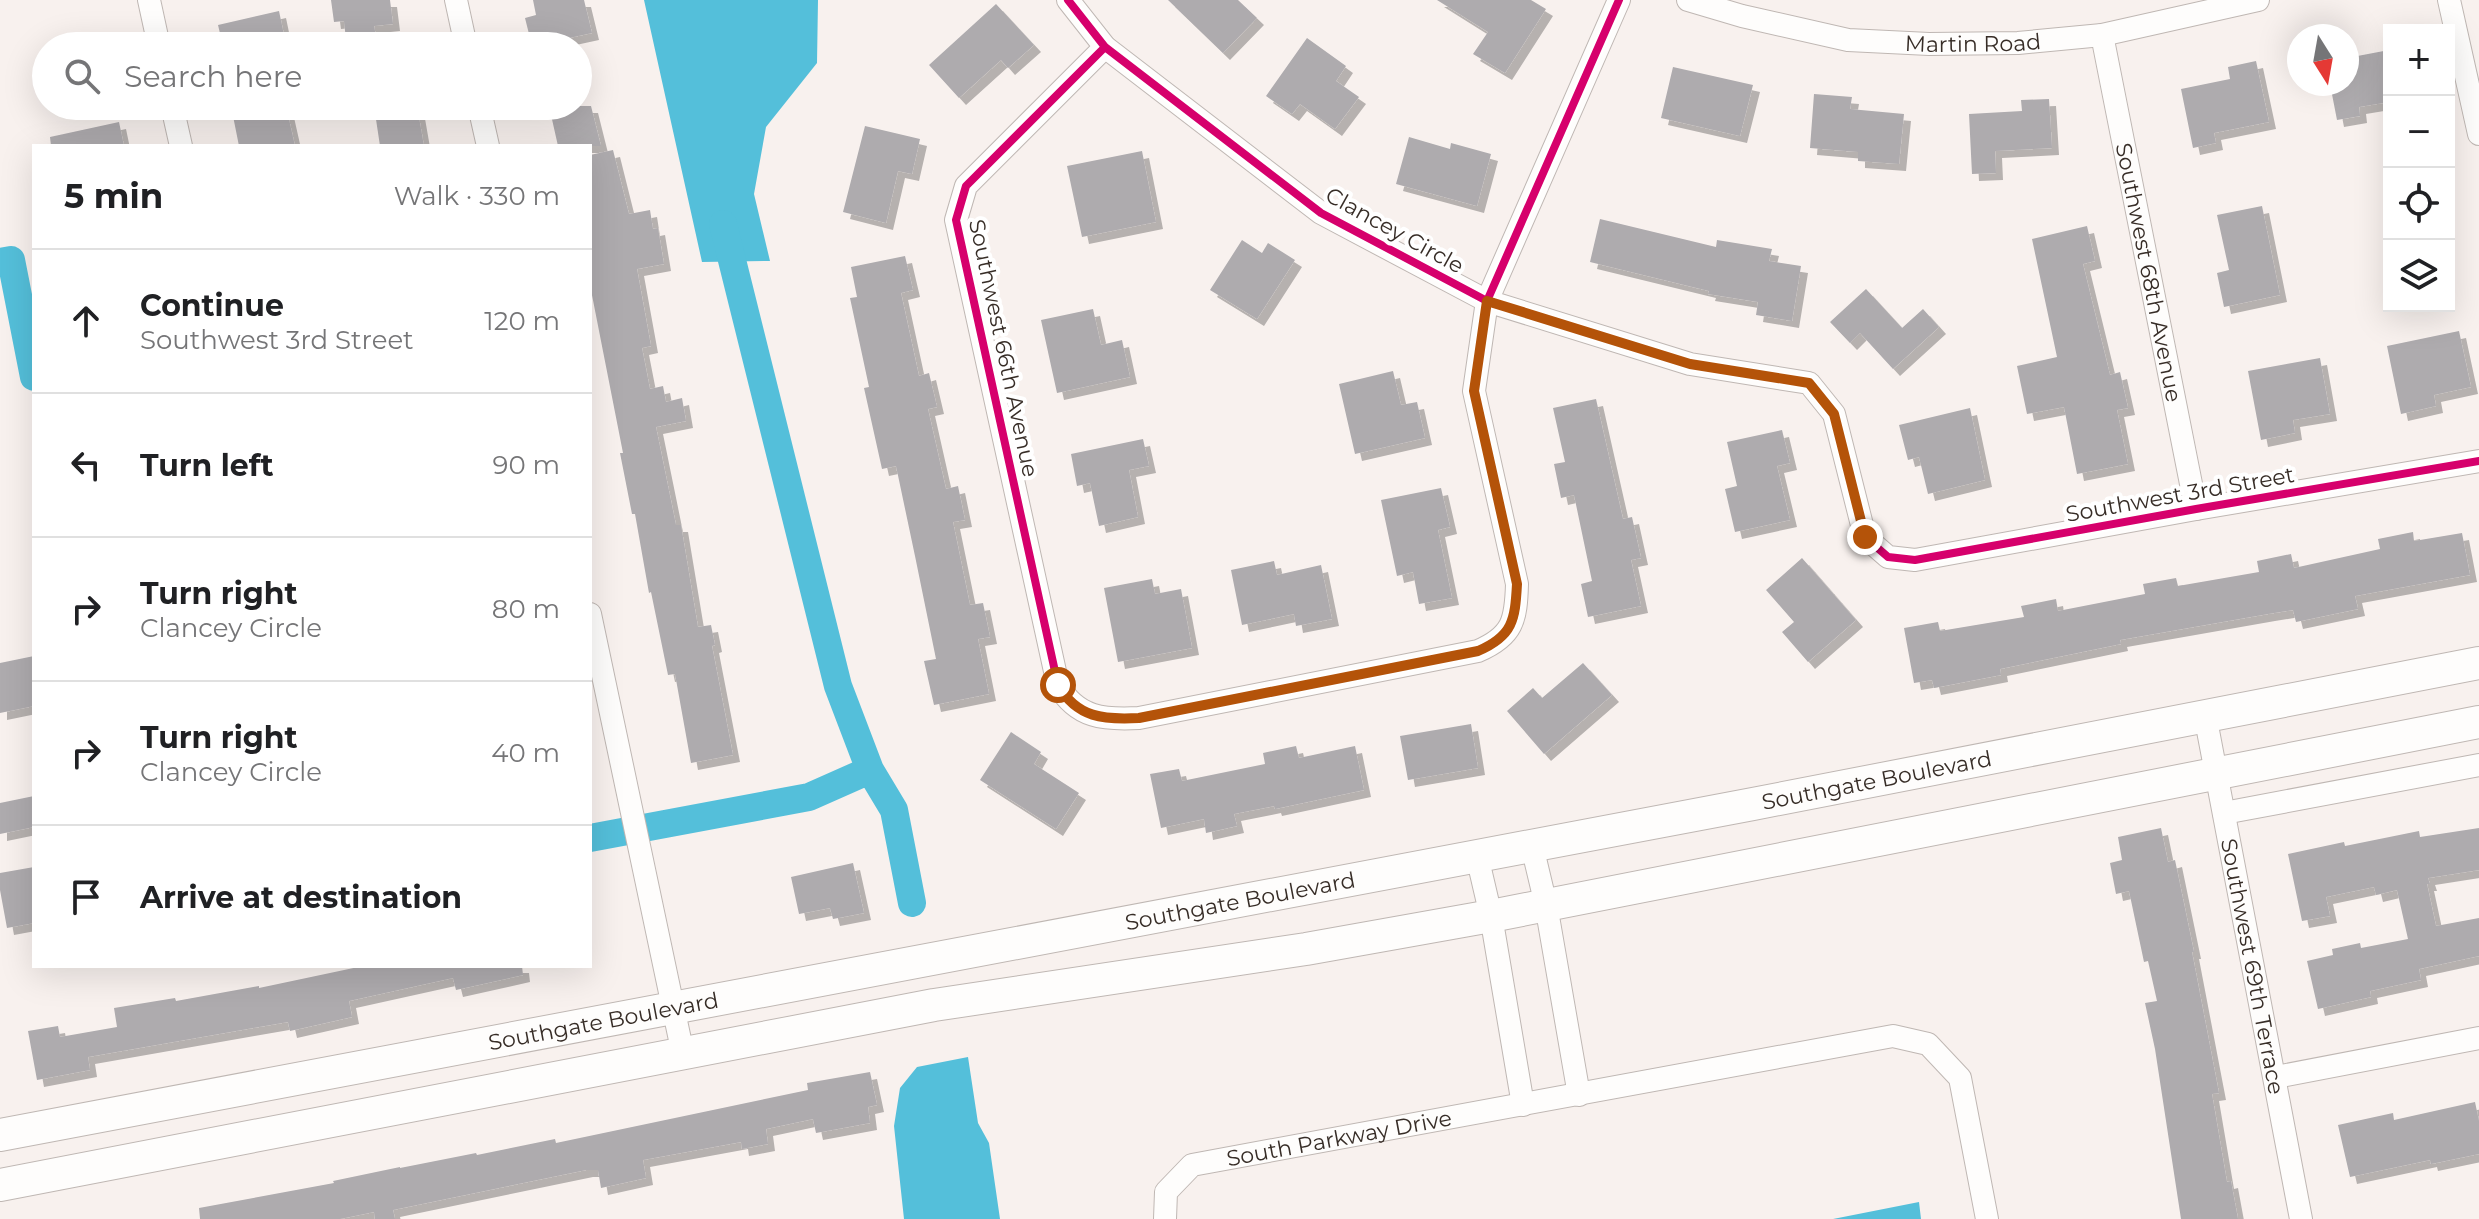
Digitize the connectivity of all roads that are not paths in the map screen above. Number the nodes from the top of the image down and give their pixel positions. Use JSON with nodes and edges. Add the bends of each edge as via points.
{"nodes":[{"id":1,"x":149,"y":0,"type":"edge"},
{"id":2,"x":456,"y":0,"type":"edge"},
{"id":3,"x":1068,"y":0,"type":"edge"},
{"id":4,"x":1619,"y":0,"type":"edge"},
{"id":5,"x":1688,"y":0,"type":"edge"},
{"id":6,"x":2258,"y":0,"type":"edge"},
{"id":7,"x":2449,"y":0,"type":"edge"},
{"id":8,"x":156,"y":32,"type":"edge"},
{"id":9,"x":463,"y":32,"type":"edge"},
{"id":10,"x":2102,"y":35,"type":"junction"},
{"id":11,"x":1105,"y":47,"type":"junction"},
{"id":12,"x":175,"y":120,"type":"edge"},
{"id":13,"x":482,"y":120,"type":"edge"},
{"id":14,"x":2479,"y":134,"type":"edge"},
{"id":15,"x":181,"y":144,"type":"edge"},
{"id":16,"x":488,"y":144,"type":"edge"},
{"id":17,"x":1487,"y":301,"type":"junction"},
{"id":18,"x":2479,"y":461,"type":"edge"},
{"id":19,"x":2196,"y":509,"type":"junction"},
{"id":20,"x":1888,"y":557,"type":"joint"},
{"id":21,"x":592,"y":629,"type":"edge"},
{"id":22,"x":2479,"y":663,"type":"edge"},
{"id":23,"x":2205,"y":715,"type":"junction"},
{"id":24,"x":2479,"y":722,"type":"edge"},
{"id":25,"x":2479,"y":765,"type":"edge"},
{"id":26,"x":2216,"y":774,"type":"junction"},
{"id":27,"x":2224,"y":813,"type":"junction"},
{"id":28,"x":1532,"y":846,"type":"junction"},
{"id":29,"x":1477,"y":856,"type":"junction"},
{"id":30,"x":1546,"y":905,"type":"junction"},
{"id":31,"x":1491,"y":916,"type":"junction"},
{"id":32,"x":674,"y":1007,"type":"junction"},
{"id":33,"x":2479,"y":1038,"type":"edge"},
{"id":34,"x":683,"y":1054,"type":"junction"},
{"id":35,"x":2276,"y":1077,"type":"junction"},
{"id":36,"x":1579,"y":1095,"type":"junction"},
{"id":37,"x":1523,"y":1105,"type":"junction"},
{"id":38,"x":0,"y":1135,"type":"edge"},
{"id":39,"x":1,"y":1180,"type":"edge"},
{"id":40,"x":1165,"y":1219,"type":"edge"},
{"id":41,"x":1987,"y":1219,"type":"edge"},
{"id":42,"x":2301,"y":1219,"type":"edge"}],
"edges":[{"from":1,"to":8,"type":"street"},
{"from":2,"to":9,"type":"street"},
{"from":3,"to":11,"type":"street","name":"Clancey Circle"},
{"from":4,"to":17,"type":"street"},
{"from":5,"to":10,"type":"street","name":"Martin Road","via":[[1848,40],[2018,43]]},
{"from":6,"to":10,"type":"street","name":"Martin Road"},
{"from":7,"to":14,"type":"street"},
{"from":10,"to":19,"type":"street","name":"Southwest 68th Avenue"},
{"from":11,"to":17,"type":"street","name":"Clancey Circle","via":[[1321,213]]},
{"from":11,"to":17,"type":"street","name":"Southwest 66th Avenue","via":[[966,186],[956,220],[1058,685],[1088,714],[1139,718],[1478,651],[1506,635],[1517,584],[1474,391]]},
{"from":12,"to":15,"type":"street"},
{"from":13,"to":16,"type":"street"},
{"from":17,"to":20,"type":"street","name":"Clancey Circle","via":[[1690,364],[1809,383],[1834,414],[1865,537]]},
{"from":18,"to":19,"type":"street","name":"Southwest 3rd Street"},
{"from":19,"to":20,"type":"street","name":"Southwest 3rd Street","via":[[1915,560]]},
{"from":21,"to":32,"type":"street"},
{"from":22,"to":23,"type":"main road","name":"Southgate Boulevard"},
{"from":23,"to":26,"type":"street","name":"Southwest 69th Terrace"},
{"from":23,"to":28,"type":"main road","name":"Southgate Boulevard"},
{"from":24,"to":26,"type":"main road","name":"Southgate Boulevard"},
{"from":25,"to":27,"type":"street"},
{"from":26,"to":27,"type":"street","name":"Southwest 69th Terrace"},
{"from":26,"to":30,"type":"main road","name":"Southgate Boulevard"},
{"from":27,"to":35,"type":"street","name":"Southwest 69th Terrace"},
{"from":28,"to":29,"type":"main road","name":"Southgate Boulevard"},
{"from":28,"to":30,"type":"street"},
{"from":29,"to":31,"type":"street"},
{"from":29,"to":32,"type":"main road","name":"Southgate Boulevard"},
{"from":30,"to":31,"type":"main road","name":"Southgate Boulevard"},
{"from":30,"to":36,"type":"street"},
{"from":31,"to":34,"type":"main road","name":"Southgate Boulevard","via":[[934,1005]]},
{"from":31,"to":37,"type":"street"},
{"from":32,"to":34,"type":"street"},
{"from":32,"to":38,"type":"main road","name":"Southgate Boulevard"},
{"from":33,"to":35,"type":"street"},
{"from":34,"to":39,"type":"main road","name":"Southgate Boulevard"},
{"from":35,"to":42,"type":"street","name":"Southwest 69th Terrace"},
{"from":36,"to":37,"type":"street","name":"South Parkway Drive"},
{"from":36,"to":41,"type":"street","name":"South Parkway Drive","via":[[1893,1036],[1928,1044],[1960,1078]]},
{"from":37,"to":40,"type":"street","name":"South Parkway Drive","via":[[1192,1165],[1166,1192]]}]}
